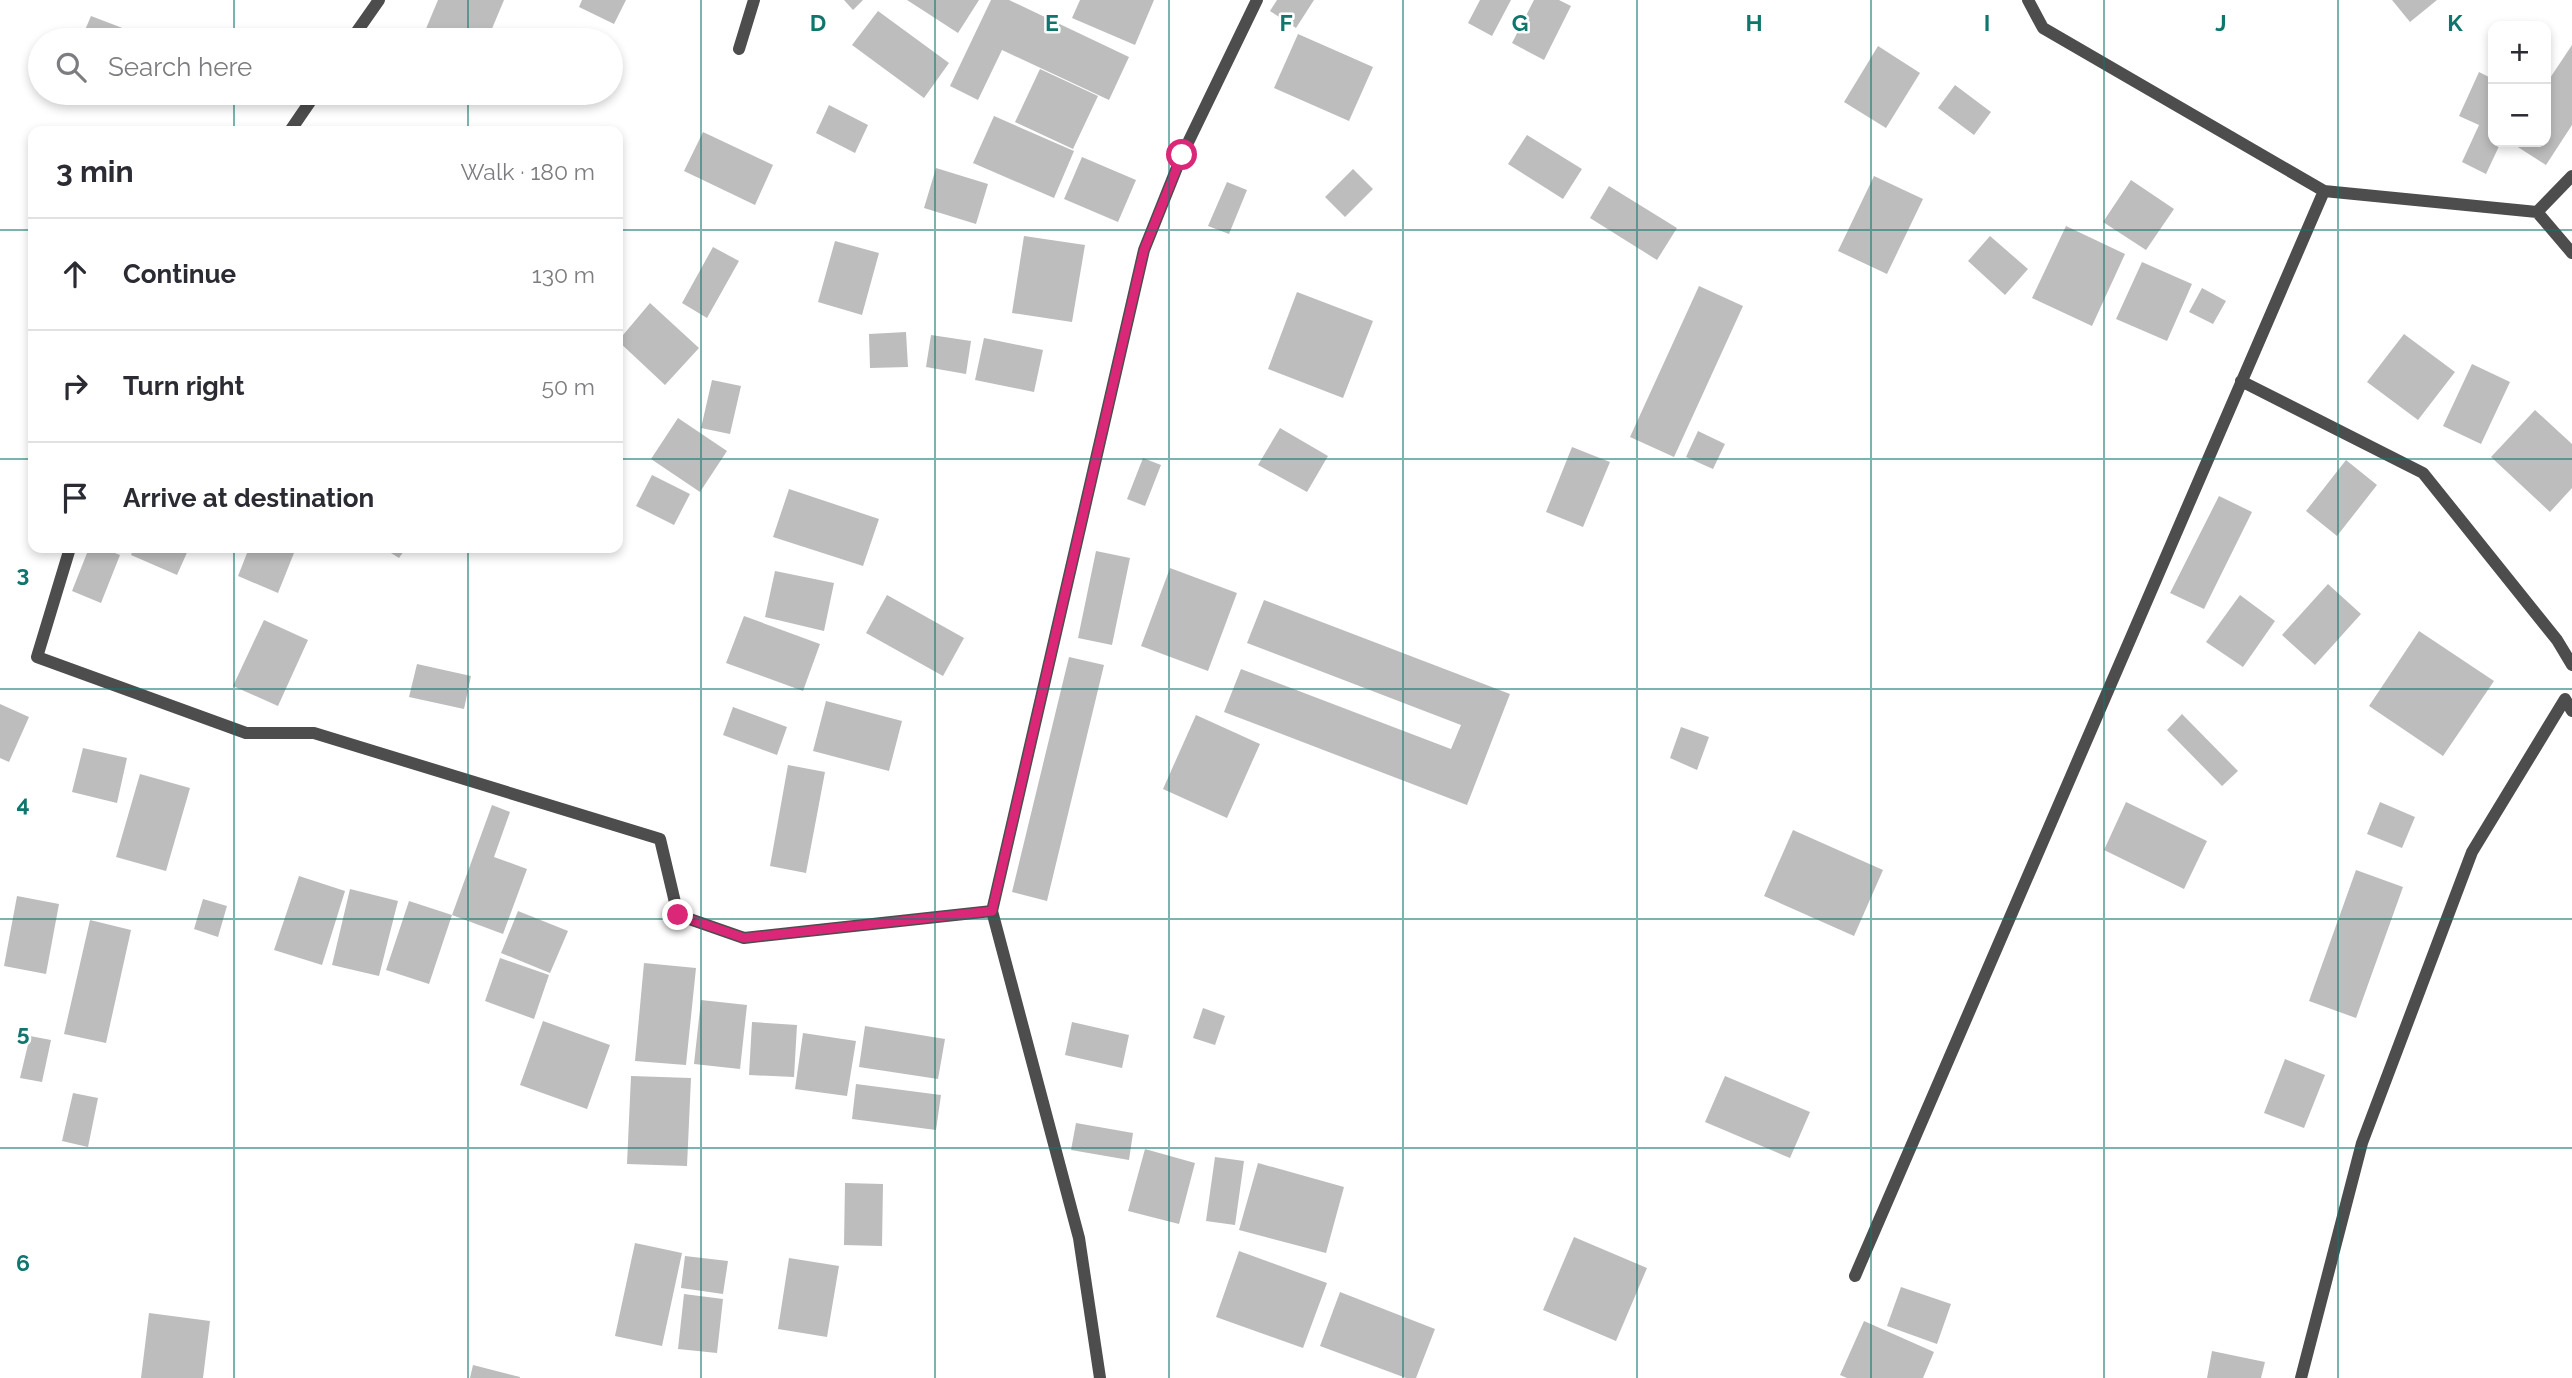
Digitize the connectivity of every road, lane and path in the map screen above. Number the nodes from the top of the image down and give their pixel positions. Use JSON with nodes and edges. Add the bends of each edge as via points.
{"nodes":[{"id":1,"x":379,"y":0,"type":"edge"},
{"id":2,"x":754,"y":0,"type":"edge"},
{"id":3,"x":1257,"y":0,"type":"edge"},
{"id":4,"x":2028,"y":0,"type":"edge"},
{"id":5,"x":359,"y":28,"type":"edge"},
{"id":6,"x":739,"y":49,"type":"dead end"},
{"id":7,"x":308,"y":105,"type":"edge"},
{"id":8,"x":293,"y":126,"type":"edge"},
{"id":9,"x":2572,"y":176,"type":"edge"},
{"id":10,"x":2324,"y":191,"type":"junction"},
{"id":11,"x":2537,"y":212,"type":"junction"},
{"id":12,"x":2572,"y":253,"type":"edge"},
{"id":13,"x":2241,"y":381,"type":"junction"},
{"id":14,"x":68,"y":553,"type":"edge"},
{"id":15,"x":2572,"y":665,"type":"edge"},
{"id":16,"x":2572,"y":711,"type":"edge"},
{"id":17,"x":992,"y":911,"type":"junction"},
{"id":18,"x":1855,"y":1276,"type":"dead end"},
{"id":19,"x":1100,"y":1378,"type":"edge"},
{"id":20,"x":2301,"y":1378,"type":"edge"}],
"edges":[{"from":1,"to":5,"type":"street"},
{"from":2,"to":6,"type":"street"},
{"from":3,"to":17,"type":"street","via":[[1182,155],[1144,250]]},
{"from":4,"to":10,"type":"street","via":[[2043,28]]},
{"from":7,"to":8,"type":"street"},
{"from":9,"to":11,"type":"street"},
{"from":10,"to":11,"type":"street"},
{"from":10,"to":13,"type":"street"},
{"from":11,"to":12,"type":"street"},
{"from":13,"to":15,"type":"street","via":[[2424,473]]},
{"from":13,"to":18,"type":"street"},
{"from":14,"to":17,"type":"street","via":[[37,656],[246,733],[314,733],[660,839],[678,915],[744,938]]},
{"from":16,"to":20,"type":"street","via":[[2566,699],[2472,852],[2362,1143]]},
{"from":17,"to":19,"type":"street","via":[[1079,1238]]}]}
